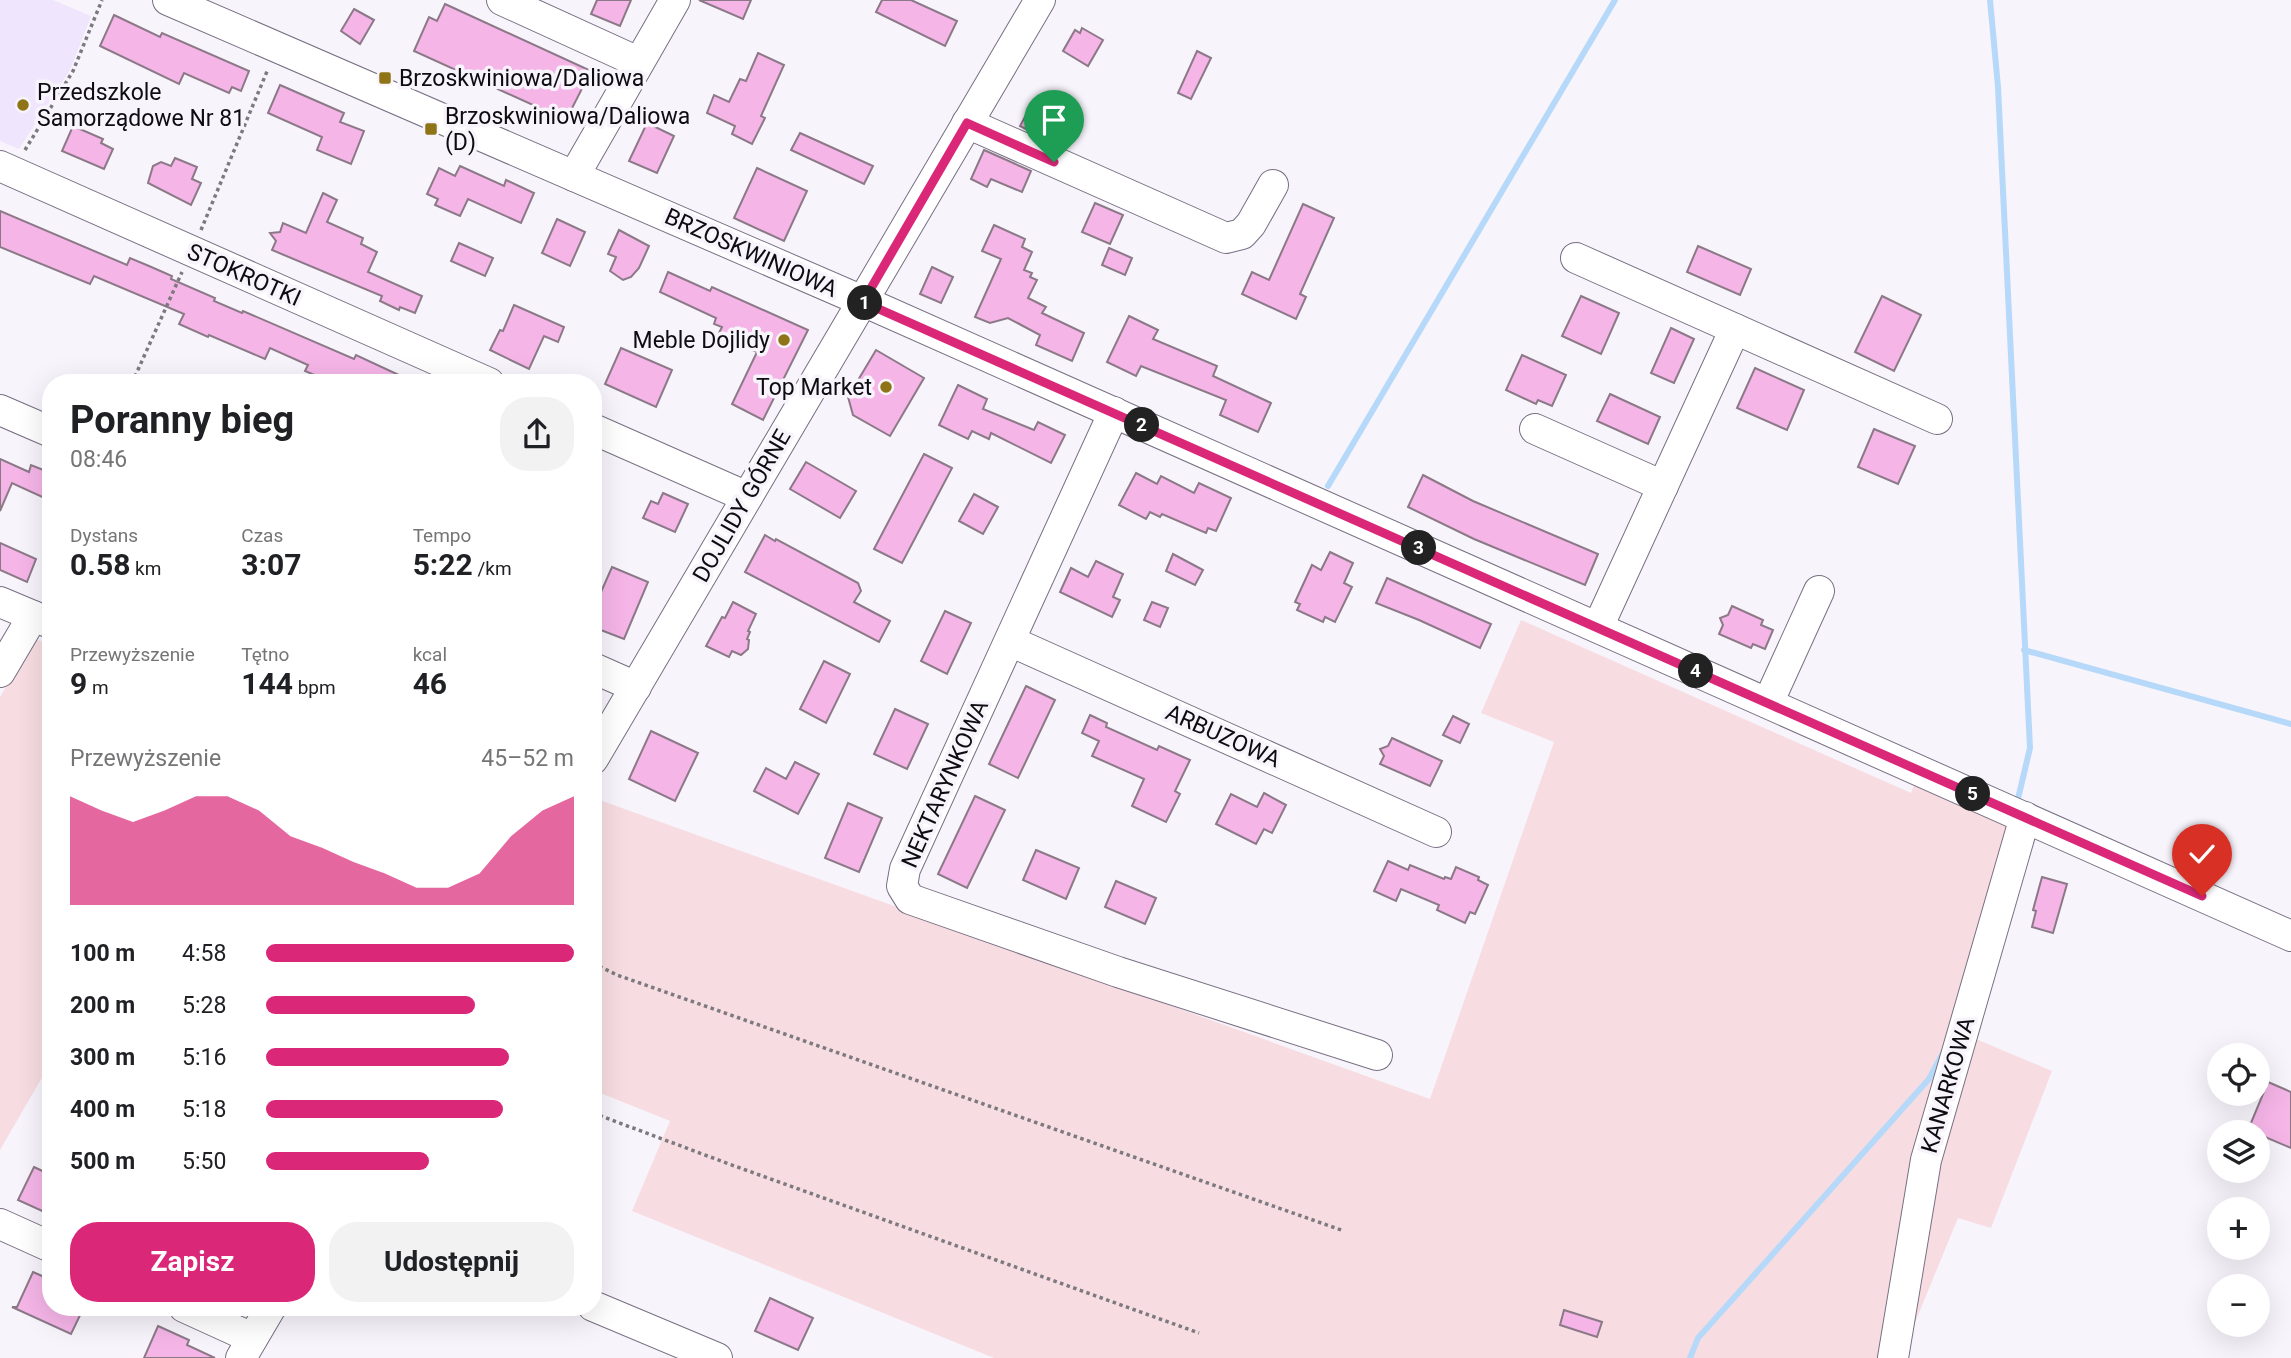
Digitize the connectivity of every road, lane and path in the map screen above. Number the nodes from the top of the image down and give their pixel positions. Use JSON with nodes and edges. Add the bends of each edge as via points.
{"nodes":[{"id":1,"x":102,"y":0,"type":"edge"},
{"id":2,"x":168,"y":0,"type":"edge"},
{"id":3,"x":502,"y":0,"type":"edge"},
{"id":4,"x":675,"y":0,"type":"edge"},
{"id":5,"x":1040,"y":0,"type":"edge"},
{"id":6,"x":277,"y":48,"type":"junction"},
{"id":7,"x":638,"y":62,"type":"junction"},
{"id":8,"x":967,"y":123,"type":"junction"},
{"id":9,"x":6,"y":169,"type":"edge"},
{"id":10,"x":574,"y":176,"type":"junction"},
{"id":11,"x":1273,"y":185,"type":"dead end"},
{"id":12,"x":191,"y":252,"type":"junction"},
{"id":13,"x":1576,"y":258,"type":"dead end"},
{"id":14,"x":863,"y":302,"type":"junction"},
{"id":15,"x":1735,"y":329,"type":"junction"},
{"id":16,"x":136,"y":374,"type":"edge"},
{"id":17,"x":469,"y":374,"type":"edge"},
{"id":18,"x":0,"y":410,"type":"edge"},
{"id":19,"x":1114,"y":412,"type":"junction"},
{"id":20,"x":1937,"y":419,"type":"dead end"},
{"id":21,"x":42,"y":428,"type":"edge"},
{"id":22,"x":1535,"y":429,"type":"dead end"},
{"id":23,"x":602,"y":433,"type":"edge"},
{"id":24,"x":1662,"y":486,"type":"junction"},
{"id":25,"x":747,"y":497,"type":"junction"},
{"id":26,"x":1819,"y":591,"type":"dead end"},
{"id":27,"x":0,"y":602,"type":"edge"},
{"id":28,"x":42,"y":620,"type":"edge"},
{"id":29,"x":1598,"y":627,"type":"junction"},
{"id":30,"x":1010,"y":640,"type":"junction"},
{"id":31,"x":0,"y":672,"type":"edge"},
{"id":32,"x":602,"y":672,"type":"edge"},
{"id":33,"x":636,"y":687,"type":"junction"},
{"id":34,"x":1768,"y":703,"type":"junction"},
{"id":35,"x":602,"y":744,"type":"edge"},
{"id":36,"x":2025,"y":817,"type":"junction"},
{"id":37,"x":1436,"y":832,"type":"dead end"},
{"id":38,"x":2291,"y":936,"type":"edge"},
{"id":39,"x":602,"y":968,"type":"edge"},
{"id":40,"x":1377,"y":1055,"type":"dead end"},
{"id":41,"x":602,"y":1116,"type":"edge"},
{"id":42,"x":0,"y":1224,"type":"edge"},
{"id":43,"x":1344,"y":1231,"type":"dead end"},
{"id":44,"x":42,"y":1243,"type":"edge"},
{"id":45,"x":602,"y":1310,"type":"edge"},
{"id":46,"x":198,"y":1316,"type":"edge"},
{"id":47,"x":266,"y":1316,"type":"edge"},
{"id":48,"x":1199,"y":1333,"type":"dead end"},
{"id":49,"x":247,"y":1348,"type":"edge"},
{"id":50,"x":717,"y":1358,"type":"edge"},
{"id":51,"x":1893,"y":1358,"type":"edge"}],
"edges":[{"from":1,"to":9,"type":"path","via":[[72,71]]},
{"from":2,"to":6,"type":"street","name":"BRZOSKWINIOWA"},
{"from":3,"to":7,"type":"street"},
{"from":4,"to":7,"type":"street"},
{"from":5,"to":8,"type":"street","name":"DOJLIDY GÓRNE"},
{"from":6,"to":10,"type":"street","name":"BRZOSKWINIOWA"},
{"from":6,"to":12,"type":"path"},
{"from":7,"to":10,"type":"street"},
{"from":8,"to":11,"type":"street","via":[[1226,238],[1242,234]]},
{"from":8,"to":14,"type":"street","name":"DOJLIDY GÓRNE"},
{"from":9,"to":12,"type":"street","name":"STOKROTKI"},
{"from":10,"to":14,"type":"street","name":"BRZOSKWINIOWA"},
{"from":12,"to":16,"type":"path"},
{"from":12,"to":17,"type":"street","name":"STOKROTKI"},
{"from":13,"to":15,"type":"street"},
{"from":14,"to":19,"type":"street","name":"BRZOSKWINIOWA"},
{"from":14,"to":25,"type":"street","name":"DOJLIDY GÓRNE"},
{"from":15,"to":20,"type":"street"},
{"from":15,"to":24,"type":"street"},
{"from":18,"to":21,"type":"street"},
{"from":19,"to":29,"type":"street","name":"BRZOSKWINIOWA"},
{"from":19,"to":30,"type":"street","name":"NEKTARYNKOWA"},
{"from":22,"to":24,"type":"street"},
{"from":23,"to":25,"type":"street"},
{"from":24,"to":29,"type":"street"},
{"from":25,"to":33,"type":"street","name":"DOJLIDY GÓRNE"},
{"from":26,"to":34,"type":"street"},
{"from":27,"to":28,"type":"street"},
{"from":28,"to":31,"type":"street"},
{"from":29,"to":34,"type":"street","name":"BRZOSKWINIOWA"},
{"from":30,"to":37,"type":"street","name":"ARBUZOWA"},
{"from":30,"to":40,"type":"street","name":"NEKTARYNKOWA","via":[[905,869],[902,886],[910,899]]},
{"from":32,"to":33,"type":"street"},
{"from":33,"to":35,"type":"street","name":"DOJLIDY GÓRNE"},
{"from":34,"to":36,"type":"street","name":"BRZOSKWINIOWA"},
{"from":36,"to":38,"type":"street","name":"BRZOSKWINIOWA"},
{"from":36,"to":51,"type":"street","name":"KANARKOWA","via":[[1926,1160]]},
{"from":39,"to":43,"type":"path"},
{"from":41,"to":48,"type":"path"},
{"from":42,"to":44,"type":"street"},
{"from":45,"to":50,"type":"street"},
{"from":46,"to":49,"type":"street"},
{"from":47,"to":49,"type":"street"}]}
